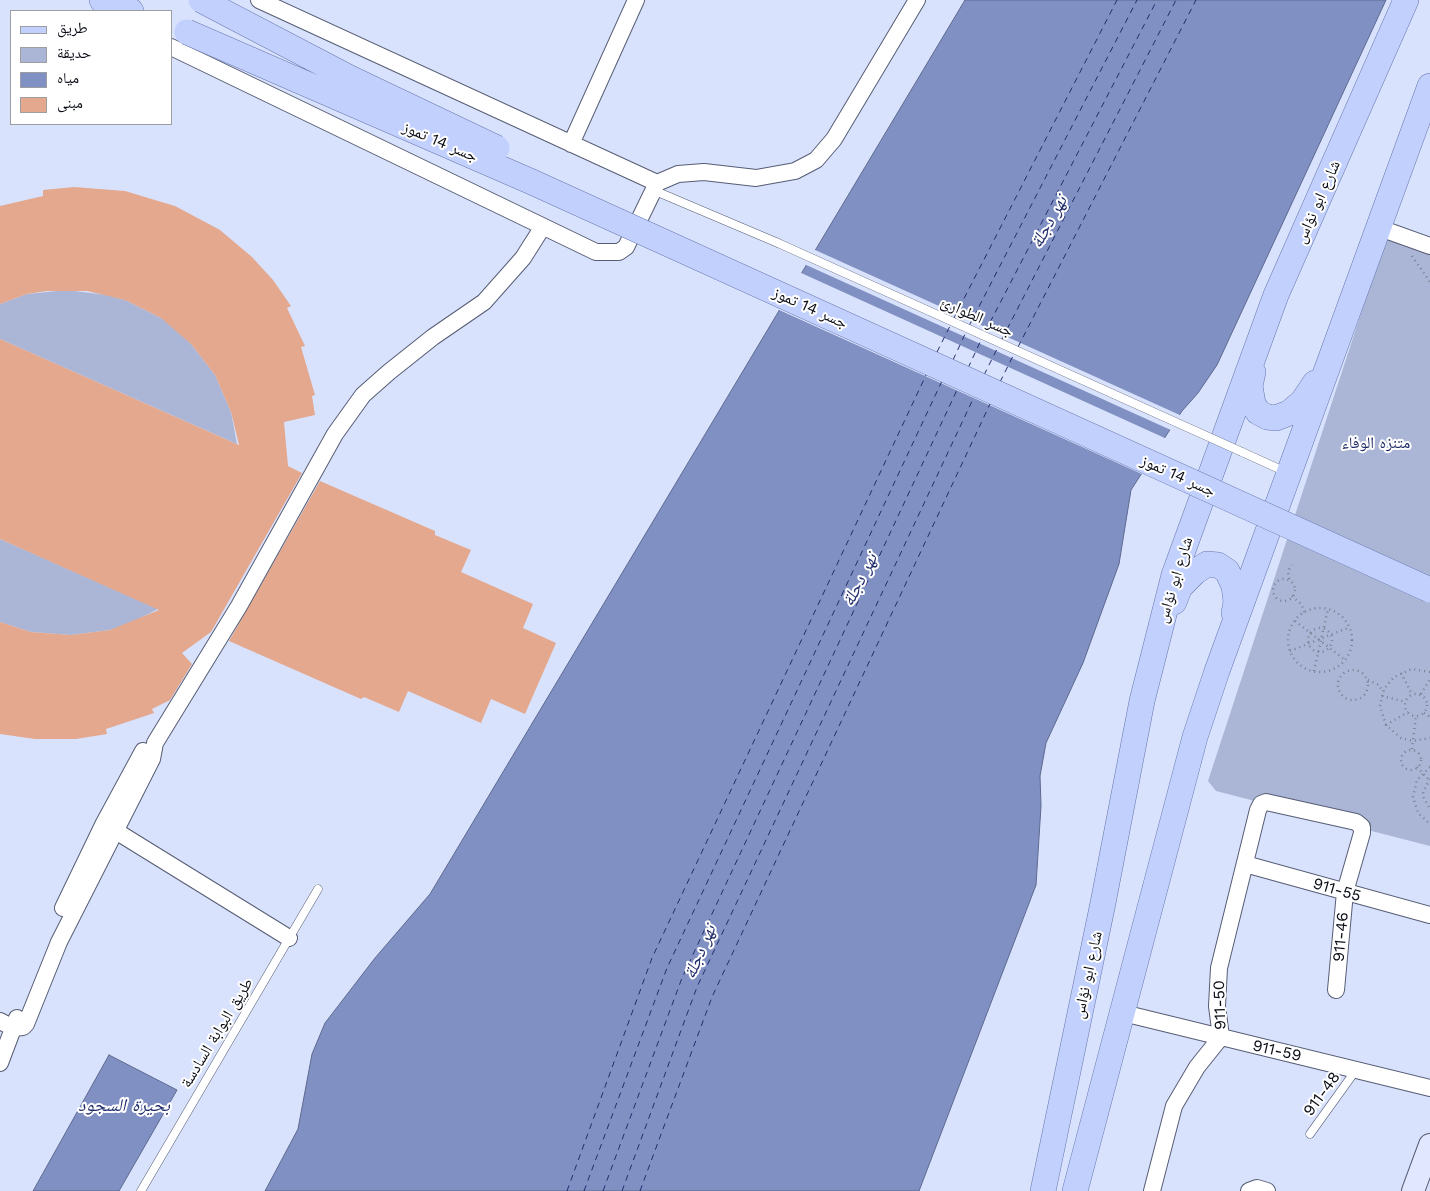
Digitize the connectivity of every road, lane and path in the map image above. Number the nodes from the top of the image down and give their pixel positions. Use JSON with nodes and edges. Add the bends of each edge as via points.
{"nodes":[{"id":1,"x":101,"y":0,"type":"edge"},
{"id":2,"x":201,"y":0,"type":"edge"},
{"id":3,"x":259,"y":0,"type":"edge"},
{"id":4,"x":636,"y":0,"type":"edge"},
{"id":5,"x":917,"y":0,"type":"edge"},
{"id":6,"x":1406,"y":0,"type":"edge"},
{"id":7,"x":110,"y":10,"type":"edge"},
{"id":8,"x":128,"y":10,"type":"edge"},
{"id":9,"x":176,"y":35,"type":"edge"},
{"id":10,"x":1430,"y":86,"type":"edge"},
{"id":11,"x":572,"y":144,"type":"junction"},
{"id":12,"x":655,"y":186,"type":"junction"},
{"id":13,"x":542,"y":228,"type":"junction"},
{"id":14,"x":1388,"y":231,"type":"junction"},
{"id":15,"x":1430,"y":246,"type":"edge"},
{"id":16,"x":1430,"y":282,"type":"edge"},
{"id":17,"x":1276,"y":295,"type":"junction"},
{"id":18,"x":1348,"y":306,"type":"junction"},
{"id":19,"x":1288,"y":473,"type":"junction"},
{"id":20,"x":1292,"y":565,"type":"dead end"},
{"id":21,"x":1430,"y":572,"type":"edge"},
{"id":22,"x":1290,"y":581,"type":"junction"},
{"id":23,"x":1430,"y":590,"type":"edge"},
{"id":24,"x":1292,"y":596,"type":"junction"},
{"id":25,"x":1328,"y":609,"type":"junction"},
{"id":26,"x":1304,"y":613,"type":"junction"},
{"id":27,"x":1295,"y":620,"type":"junction"},
{"id":28,"x":1350,"y":627,"type":"junction"},
{"id":29,"x":1324,"y":628,"type":"junction"},
{"id":30,"x":1310,"y":633,"type":"junction"},
{"id":31,"x":1331,"y":635,"type":"junction"},
{"id":32,"x":1320,"y":640,"type":"junction"},
{"id":33,"x":1308,"y":644,"type":"junction"},
{"id":34,"x":1330,"y":648,"type":"junction"},
{"id":35,"x":1290,"y":651,"type":"junction"},
{"id":36,"x":1318,"y":652,"type":"junction"},
{"id":37,"x":1345,"y":660,"type":"junction"},
{"id":38,"x":1341,"y":665,"type":"junction"},
{"id":39,"x":1217,"y":671,"type":"junction"},
{"id":40,"x":1314,"y":672,"type":"junction"},
{"id":41,"x":1430,"y":672,"type":"edge"},
{"id":42,"x":1401,"y":673,"type":"junction"},
{"id":43,"x":1342,"y":674,"type":"junction"},
{"id":44,"x":1430,"y":679,"type":"edge"},
{"id":45,"x":1368,"y":680,"type":"junction"},
{"id":46,"x":1382,"y":694,"type":"junction"},
{"id":47,"x":1412,"y":694,"type":"junction"},
{"id":48,"x":1421,"y":694,"type":"junction"},
{"id":49,"x":1142,"y":701,"type":"junction"},
{"id":50,"x":1406,"y":702,"type":"junction"},
{"id":51,"x":1429,"y":702,"type":"edge"},
{"id":52,"x":1408,"y":712,"type":"junction"},
{"id":53,"x":1424,"y":713,"type":"junction"},
{"id":54,"x":1416,"y":716,"type":"junction"},
{"id":55,"x":1430,"y":717,"type":"edge"},
{"id":56,"x":1386,"y":725,"type":"junction"},
{"id":57,"x":1430,"y":738,"type":"edge"},
{"id":58,"x":1413,"y":741,"type":"junction"},
{"id":59,"x":1412,"y":750,"type":"junction"},
{"id":60,"x":1417,"y":767,"type":"junction"},
{"id":61,"x":1430,"y":767,"type":"edge"},
{"id":62,"x":1422,"y":773,"type":"junction"},
{"id":63,"x":1430,"y":779,"type":"edge"},
{"id":64,"x":1430,"y":809,"type":"edge"},
{"id":65,"x":1430,"y":824,"type":"edge"},
{"id":66,"x":109,"y":826,"type":"junction"},
{"id":67,"x":1362,"y":827,"type":"joint"},
{"id":68,"x":1245,"y":864,"type":"junction"},
{"id":69,"x":318,"y":889,"type":"dead end"},
{"id":70,"x":1345,"y":892,"type":"junction"},
{"id":71,"x":1430,"y":916,"type":"edge"},
{"id":72,"x":290,"y":938,"type":"junction"},
{"id":73,"x":1336,"y":990,"type":"dead end"},
{"id":74,"x":1123,"y":1013,"type":"junction"},
{"id":75,"x":7,"y":1024,"type":"edge"},
{"id":76,"x":1221,"y":1037,"type":"junction"},
{"id":77,"x":0,"y":1063,"type":"edge"},
{"id":78,"x":1356,"y":1070,"type":"junction"},
{"id":79,"x":1430,"y":1088,"type":"edge"},
{"id":80,"x":1310,"y":1134,"type":"dead end"},
{"id":81,"x":1430,"y":1145,"type":"edge"},
{"id":82,"x":141,"y":1191,"type":"edge"},
{"id":83,"x":1043,"y":1191,"type":"edge"},
{"id":84,"x":1075,"y":1191,"type":"edge"},
{"id":85,"x":1152,"y":1191,"type":"edge"},
{"id":86,"x":1249,"y":1191,"type":"edge"},
{"id":87,"x":1267,"y":1191,"type":"edge"},
{"id":88,"x":1413,"y":1191,"type":"edge"}],
"edges":[{"from":1,"to":7,"type":"street"},
{"from":1,"to":8,"type":"main road"},
{"from":2,"to":21,"type":"main road","name":"جسر 14 تموز","bridge":true,"via":[[365,85],[538,168]]},
{"from":3,"to":11,"type":"street"},
{"from":4,"to":11,"type":"street"},
{"from":5,"to":12,"type":"street","via":[[834,139],[816,160],[795,172],[756,178],[687,173]]},
{"from":6,"to":17,"type":"main road","name":"شارع ابو نؤاس"},
{"from":9,"to":13,"type":"street"},
{"from":9,"to":23,"type":"main road","name":"جسر 14 تموز","bridge":true,"via":[[532,182]]},
{"from":10,"to":14,"type":"main road"},
{"from":11,"to":12,"type":"street"},
{"from":12,"to":13,"type":"street","via":[[626,247],[619,252],[596,252]]},
{"from":12,"to":19,"type":"lane","name":"جسر الطوارئ","bridge":true},
{"from":13,"to":66,"type":"street","via":[[523,258],[484,302],[433,337],[363,395],[335,434],[239,606],[155,743],[144,750]]},
{"from":14,"to":15,"type":"street"},
{"from":14,"to":16,"type":"path"},
{"from":14,"to":18,"type":"main road"},
{"from":17,"to":18,"type":"main road","via":[[1250,386],[1258,412],[1276,418],[1303,401],[1318,380]]},
{"from":17,"to":49,"type":"main road","name":"شارع ابو نؤاس","via":[[1174,575]]},
{"from":18,"to":19,"type":"main road"},
{"from":19,"to":39,"type":"main road"},
{"from":20,"to":22,"type":"path","via":[[1288,572]]},
{"from":22,"to":24,"type":"path","via":[[1294,587]]},
{"from":22,"to":24,"type":"path","via":[[1276,582],[1273,592],[1282,601]]},
{"from":24,"to":26,"type":"path","via":[[1302,604]]},
{"from":25,"to":26,"type":"path"},
{"from":25,"to":28,"type":"path","via":[[1341,615]]},
{"from":25,"to":29,"type":"path"},
{"from":26,"to":27,"type":"path"},
{"from":27,"to":30,"type":"path"},
{"from":27,"to":35,"type":"path","via":[[1290,630]]},
{"from":28,"to":31,"type":"path"},
{"from":28,"to":37,"type":"path","via":[[1352,644]]},
{"from":29,"to":30,"type":"path","via":[[1316,628]]},
{"from":29,"to":31,"type":"path"},
{"from":29,"to":32,"type":"path"},
{"from":30,"to":32,"type":"path"},
{"from":30,"to":33,"type":"path"},
{"from":31,"to":32,"type":"path"},
{"from":31,"to":34,"type":"path"},
{"from":32,"to":33,"type":"path"},
{"from":32,"to":34,"type":"path"},
{"from":32,"to":36,"type":"path"},
{"from":33,"to":35,"type":"path"},
{"from":33,"to":36,"type":"path"},
{"from":34,"to":36,"type":"path"},
{"from":34,"to":37,"type":"path"},
{"from":35,"to":40,"type":"path","via":[[1300,664]]},
{"from":36,"to":40,"type":"path"},
{"from":37,"to":38,"type":"path"},
{"from":38,"to":40,"type":"path"},
{"from":38,"to":43,"type":"path"},
{"from":39,"to":49,"type":"main road","via":[[1236,602],[1228,571],[1218,565],[1207,564],[1180,587],[1162,632]]},
{"from":39,"to":74,"type":"main road","via":[[1195,737]]},
{"from":41,"to":42,"type":"path","via":[[1412,670]]},
{"from":42,"to":46,"type":"path","via":[[1389,682]]},
{"from":42,"to":47,"type":"path"},
{"from":43,"to":45,"type":"path","via":[[1357,670]]},
{"from":43,"to":45,"type":"path","via":[[1338,683],[1340,692],[1352,700],[1365,694]]},
{"from":44,"to":48,"type":"path"},
{"from":45,"to":46,"type":"path","via":[[1379,685]]},
{"from":46,"to":50,"type":"path"},
{"from":46,"to":56,"type":"path","via":[[1382,716]]},
{"from":47,"to":48,"type":"path"},
{"from":47,"to":50,"type":"path"},
{"from":48,"to":51,"type":"path"},
{"from":49,"to":83,"type":"main road","name":"شارع ابو نؤاس"},
{"from":50,"to":52,"type":"path"},
{"from":51,"to":53,"type":"path"},
{"from":52,"to":54,"type":"path"},
{"from":52,"to":56,"type":"path"},
{"from":53,"to":54,"type":"path"},
{"from":53,"to":55,"type":"path"},
{"from":54,"to":58,"type":"path"},
{"from":56,"to":58,"type":"path","via":[[1401,738]]},
{"from":57,"to":58,"type":"path"},
{"from":58,"to":59,"type":"path"},
{"from":59,"to":60,"type":"path","via":[[1420,755],[1421,762]]},
{"from":59,"to":60,"type":"path","via":[[1403,754],[1402,763],[1408,769]]},
{"from":60,"to":62,"type":"path"},
{"from":61,"to":62,"type":"path"},
{"from":62,"to":63,"type":"path"},
{"from":62,"to":65,"type":"path","via":[[1413,796],[1418,813]]},
{"from":63,"to":64,"type":"path","via":[[1424,792]]},
{"from":66,"to":72,"type":"street"},
{"from":66,"to":75,"type":"street","via":[[56,922]]},
{"from":67,"to":68,"type":"street","name":"911-50","via":[[1356,822],[1266,802],[1258,810]]},
{"from":67,"to":70,"type":"street","name":"911-46"},
{"from":68,"to":70,"type":"street","name":"911-55"},
{"from":68,"to":76,"type":"street","name":"911-50","via":[[1218,968],[1217,1006]]},
{"from":69,"to":72,"type":"lane","name":"طريق البوابة السادسة"},
{"from":70,"to":71,"type":"street","name":"911-55"},
{"from":70,"to":73,"type":"street","name":"911-46"},
{"from":72,"to":82,"type":"lane","name":"طريق البوابة السادسة"},
{"from":74,"to":76,"type":"street","name":"911-59"},
{"from":74,"to":84,"type":"main road"},
{"from":75,"to":77,"type":"street"},
{"from":76,"to":78,"type":"street","name":"911-59"},
{"from":76,"to":85,"type":"street","name":"911-50","via":[[1197,1067],[1174,1106]]},
{"from":78,"to":79,"type":"street","name":"911-59"},
{"from":78,"to":80,"type":"lane","name":"911-48"},
{"from":81,"to":88,"type":"main road"},
{"from":86,"to":87,"type":"street","via":[[1256,1188]]}]}
